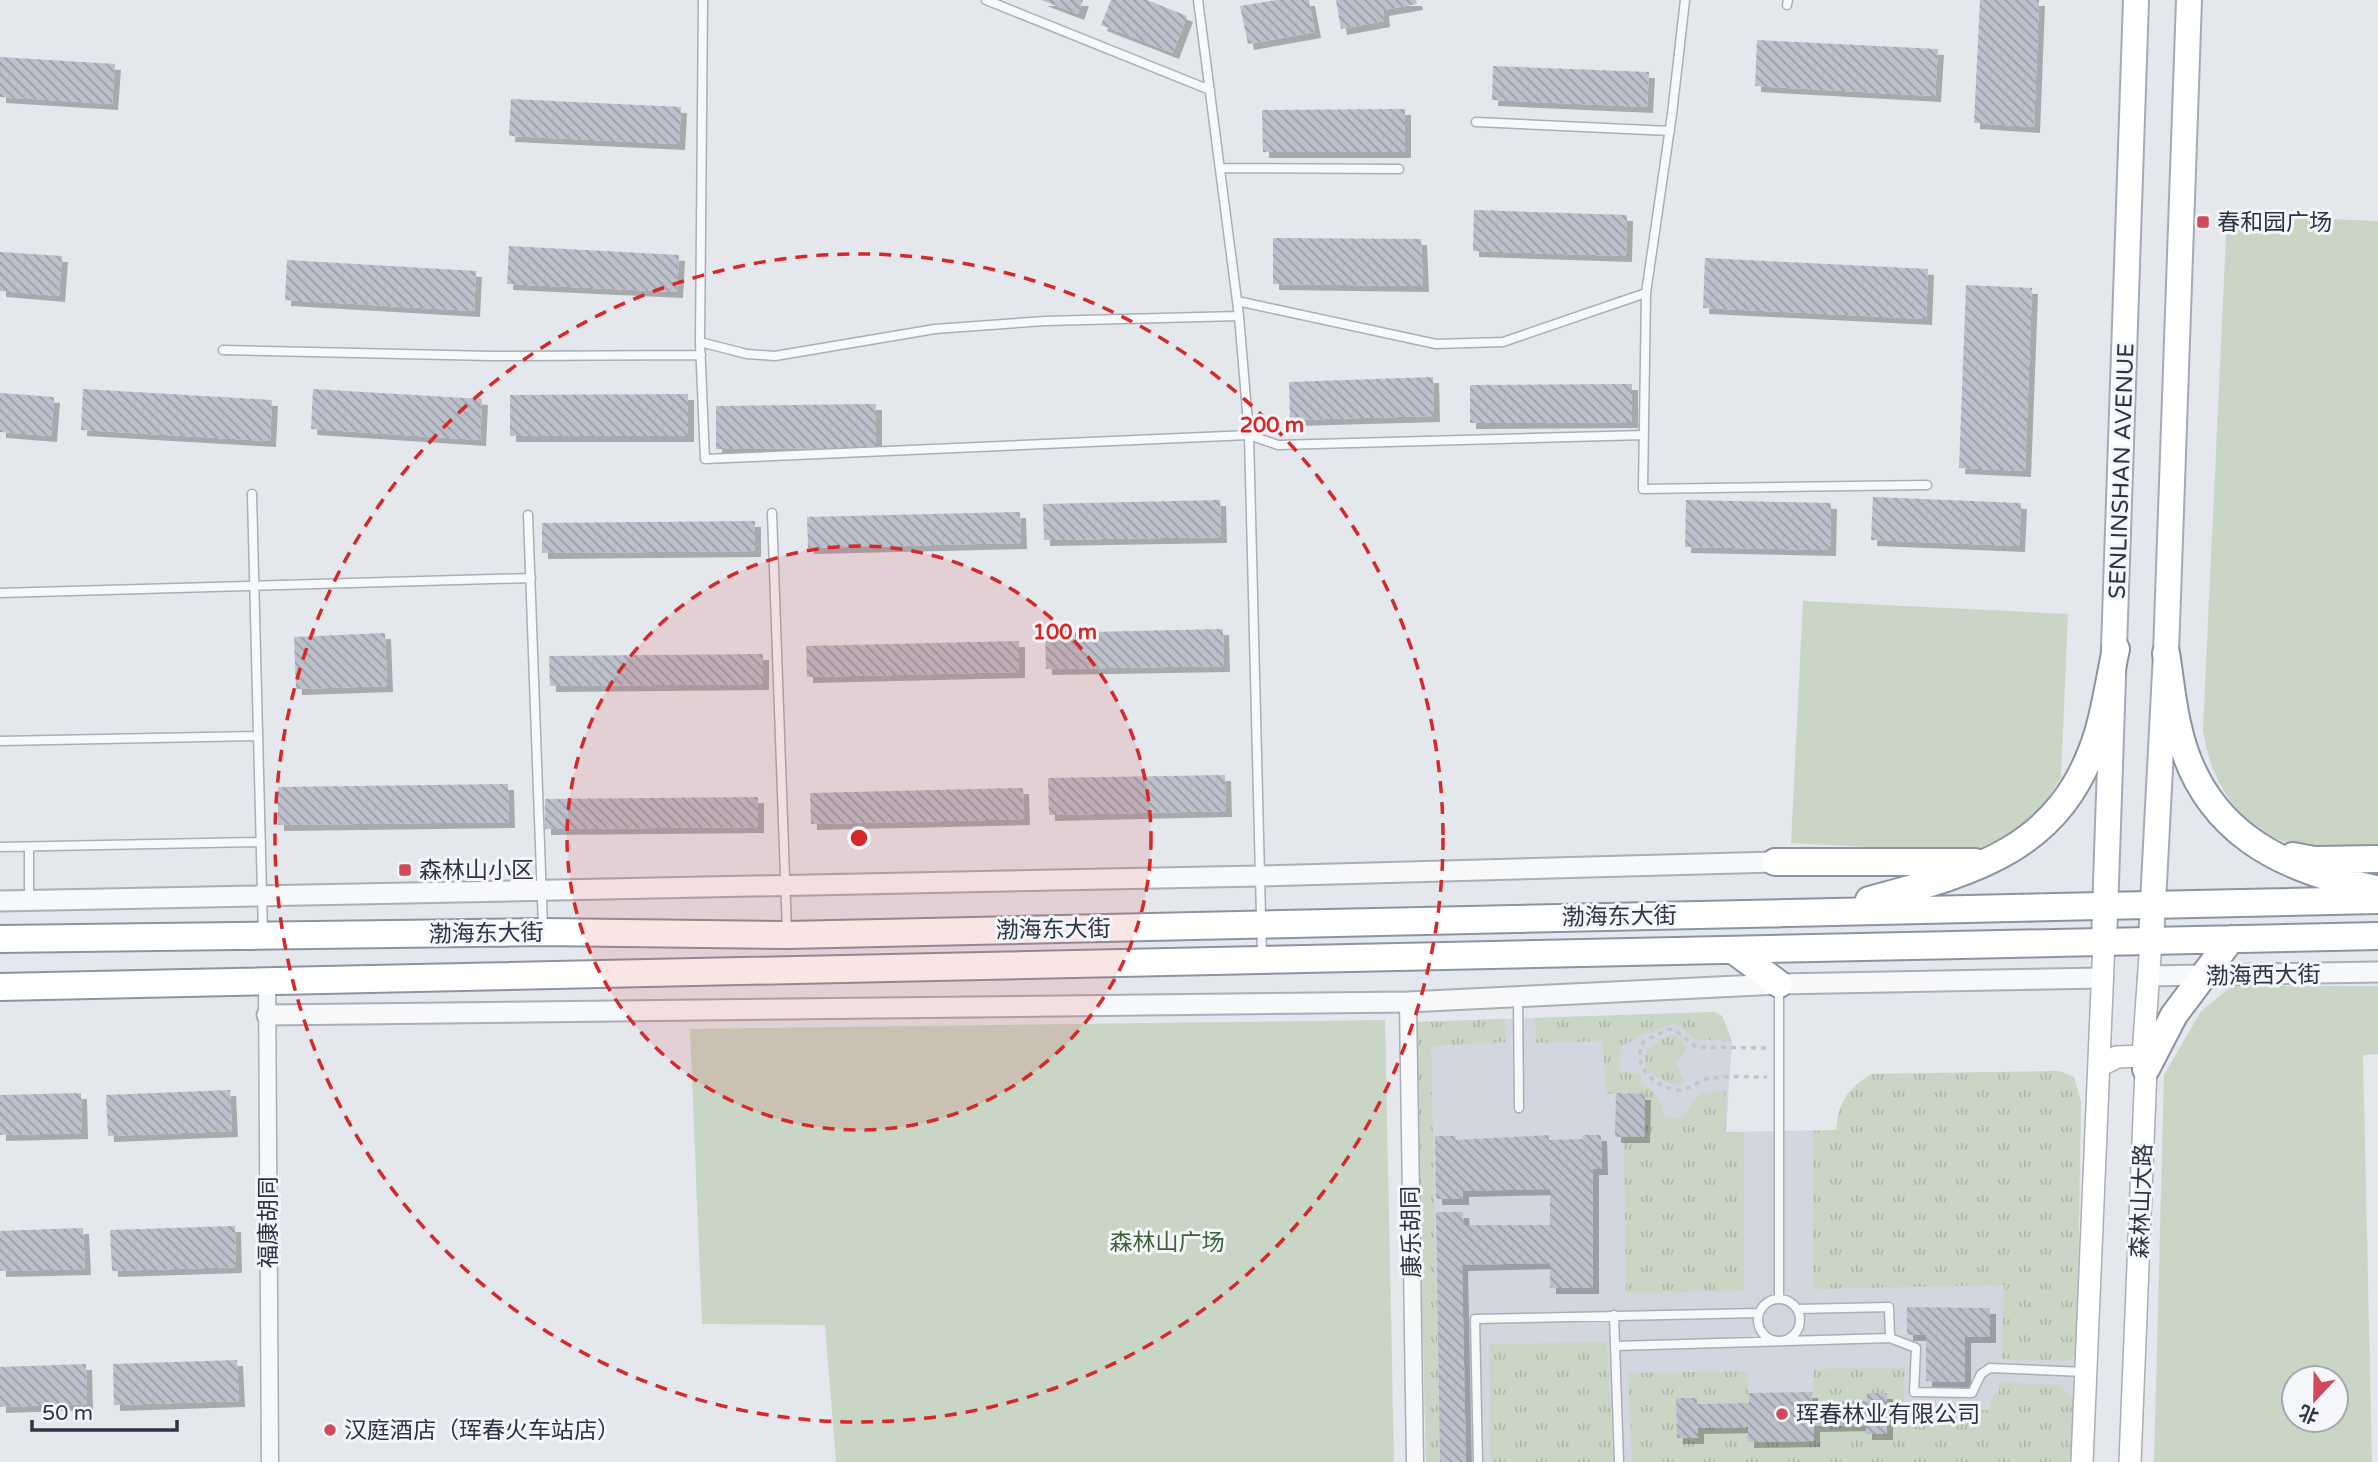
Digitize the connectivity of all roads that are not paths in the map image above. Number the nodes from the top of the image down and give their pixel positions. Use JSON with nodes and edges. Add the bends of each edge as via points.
{"nodes":[{"id":1,"x":702,"y":0,"type":"edge"},
{"id":2,"x":986,"y":0,"type":"edge"},
{"id":3,"x":1198,"y":0,"type":"edge"},
{"id":4,"x":1685,"y":0,"type":"edge"},
{"id":5,"x":2136,"y":0,"type":"edge"},
{"id":6,"x":2189,"y":0,"type":"edge"},
{"id":7,"x":1210,"y":90,"type":"junction"},
{"id":8,"x":1476,"y":122,"type":"dead end"},
{"id":9,"x":1670,"y":131,"type":"junction"},
{"id":10,"x":1220,"y":168,"type":"junction"},
{"id":11,"x":1399,"y":169,"type":"dead end"},
{"id":12,"x":1646,"y":293,"type":"junction"},
{"id":13,"x":1237,"y":302,"type":"junction"},
{"id":14,"x":1239,"y":316,"type":"junction"},
{"id":15,"x":700,"y":342,"type":"junction"},
{"id":16,"x":223,"y":350,"type":"dead end"},
{"id":17,"x":701,"y":355,"type":"junction"},
{"id":18,"x":1249,"y":435,"type":"junction"},
{"id":19,"x":1644,"y":435,"type":"junction"},
{"id":20,"x":1927,"y":485,"type":"dead end"},
{"id":21,"x":252,"y":494,"type":"dead end"},
{"id":22,"x":772,"y":513,"type":"dead end"},
{"id":23,"x":528,"y":515,"type":"dead end"},
{"id":24,"x":531,"y":578,"type":"junction"},
{"id":25,"x":254,"y":586,"type":"junction"},
{"id":26,"x":0,"y":593,"type":"edge"},
{"id":27,"x":2116,"y":649,"type":"junction"},
{"id":28,"x":2166,"y":653,"type":"junction"},
{"id":29,"x":258,"y":736,"type":"junction"},
{"id":30,"x":0,"y":741,"type":"edge"},
{"id":31,"x":261,"y":842,"type":"junction"},
{"id":32,"x":0,"y":847,"type":"edge"},
{"id":33,"x":29,"y":847,"type":"junction"},
{"id":34,"x":2266,"y":852,"type":"junction"},
{"id":35,"x":2378,"y":859,"type":"edge"},
{"id":36,"x":1775,"y":862,"type":"joint"},
{"id":37,"x":1987,"y":862,"type":"junction"},
{"id":38,"x":1260,"y":876,"type":"junction"},
{"id":39,"x":785,"y":886,"type":"junction"},
{"id":40,"x":2378,"y":889,"type":"edge"},
{"id":41,"x":542,"y":890,"type":"junction"},
{"id":42,"x":262,"y":895,"type":"junction"},
{"id":43,"x":29,"y":900,"type":"junction"},
{"id":44,"x":2378,"y":900,"type":"edge"},
{"id":45,"x":0,"y":901,"type":"edge"},
{"id":46,"x":2155,"y":904,"type":"junction"},
{"id":47,"x":2105,"y":905,"type":"junction"},
{"id":48,"x":1826,"y":911,"type":"junction"},
{"id":49,"x":1261,"y":925,"type":"junction"},
{"id":50,"x":543,"y":932,"type":"junction"},
{"id":51,"x":787,"y":935,"type":"junction"},
{"id":52,"x":263,"y":936,"type":"junction"},
{"id":53,"x":2378,"y":936,"type":"edge"},
{"id":54,"x":0,"y":939,"type":"edge"},
{"id":55,"x":2231,"y":939,"type":"junction"},
{"id":56,"x":2151,"y":941,"type":"junction"},
{"id":57,"x":2104,"y":942,"type":"junction"},
{"id":58,"x":1733,"y":950,"type":"junction"},
{"id":59,"x":1262,"y":960,"type":"junction"},
{"id":60,"x":2378,"y":972,"type":"edge"},
{"id":61,"x":2148,"y":976,"type":"junction"},
{"id":62,"x":2203,"y":976,"type":"junction"},
{"id":63,"x":2103,"y":978,"type":"junction"},
{"id":64,"x":267,"y":982,"type":"junction"},
{"id":65,"x":1779,"y":984,"type":"junction"},
{"id":66,"x":0,"y":987,"type":"edge"},
{"id":67,"x":1518,"y":997,"type":"junction"},
{"id":68,"x":1408,"y":1002,"type":"junction"},
{"id":69,"x":267,"y":1014,"type":"junction"},
{"id":70,"x":2145,"y":1063,"type":"junction"},
{"id":71,"x":2099,"y":1066,"type":"junction"},
{"id":72,"x":1519,"y":1108,"type":"dead end"},
{"id":73,"x":1779,"y":1298,"type":"junction"},
{"id":74,"x":1798,"y":1309,"type":"junction"},
{"id":75,"x":1759,"y":1313,"type":"junction"},
{"id":76,"x":1614,"y":1315,"type":"junction"},
{"id":77,"x":1891,"y":1338,"type":"junction"},
{"id":78,"x":1780,"y":1342,"type":"junction"},
{"id":79,"x":1615,"y":1346,"type":"junction"},
{"id":80,"x":2088,"y":1373,"type":"junction"},
{"id":81,"x":270,"y":1462,"type":"edge"},
{"id":82,"x":1415,"y":1462,"type":"edge"},
{"id":83,"x":1478,"y":1462,"type":"edge"},
{"id":84,"x":1619,"y":1462,"type":"edge"},
{"id":85,"x":2082,"y":1462,"type":"edge"},
{"id":86,"x":2130,"y":1462,"type":"edge"}],
"edges":[{"from":1,"to":15,"type":"lane"},
{"from":2,"to":7,"type":"lane"},
{"from":3,"to":7,"type":"lane"},
{"from":4,"to":9,"type":"lane"},
{"from":5,"to":27,"type":"main road","name":"SENLINSHAN AVENUE"},
{"from":6,"to":28,"type":"main road"},
{"from":7,"to":10,"type":"lane"},
{"from":8,"to":9,"type":"lane"},
{"from":9,"to":12,"type":"lane"},
{"from":10,"to":11,"type":"lane"},
{"from":10,"to":13,"type":"lane"},
{"from":12,"to":13,"type":"lane","via":[[1503,342],[1436,344]]},
{"from":12,"to":19,"type":"lane"},
{"from":13,"to":14,"type":"lane"},
{"from":14,"to":15,"type":"lane","via":[[1045,320],[935,329],[775,356]]},
{"from":14,"to":18,"type":"lane"},
{"from":15,"to":17,"type":"lane"},
{"from":16,"to":17,"type":"lane"},
{"from":17,"to":18,"type":"lane","via":[[705,459]]},
{"from":18,"to":19,"type":"lane","via":[[1278,445]]},
{"from":18,"to":38,"type":"lane"},
{"from":19,"to":20,"type":"lane","via":[[1643,489]]},
{"from":21,"to":25,"type":"lane"},
{"from":22,"to":39,"type":"lane"},
{"from":23,"to":24,"type":"lane"},
{"from":24,"to":25,"type":"lane"},
{"from":24,"to":41,"type":"lane"},
{"from":25,"to":26,"type":"lane"},
{"from":25,"to":29,"type":"lane"},
{"from":27,"to":37,"type":"highway","via":[[2098,733],[2065,800],[2029,839]]},
{"from":27,"to":47,"type":"main road","name":"SENLINSHAN AVENUE"},
{"from":28,"to":34,"type":"highway","via":[[2178,729],[2200,782],[2232,828]]},
{"from":28,"to":46,"type":"main road"},
{"from":29,"to":30,"type":"lane"},
{"from":29,"to":31,"type":"lane"},
{"from":31,"to":33,"type":"lane"},
{"from":31,"to":42,"type":"lane"},
{"from":32,"to":33,"type":"lane"},
{"from":33,"to":43,"type":"lane"},
{"from":34,"to":35,"type":"highway","via":[[2314,860]]},
{"from":34,"to":40,"type":"highway","via":[[2328,879]]},
{"from":36,"to":37,"type":"highway"},
{"from":36,"to":38,"type":"street","name":"渤海东大街"},
{"from":37,"to":48,"type":"highway","via":[[1945,880]]},
{"from":38,"to":39,"type":"street","name":"渤海东大街"},
{"from":38,"to":49,"type":"lane"},
{"from":39,"to":41,"type":"street","name":"渤海东大街"},
{"from":39,"to":51,"type":"lane"},
{"from":41,"to":42,"type":"street","name":"渤海东大街"},
{"from":41,"to":50,"type":"lane"},
{"from":42,"to":43,"type":"street","name":"渤海东大街"},
{"from":42,"to":52,"type":"lane"},
{"from":43,"to":45,"type":"street","name":"渤海东大街"},
{"from":44,"to":46,"type":"highway"},
{"from":46,"to":47,"type":"highway","name":"渤海东大街"},
{"from":46,"to":56,"type":"main road"},
{"from":47,"to":48,"type":"highway","name":"渤海东大街"},
{"from":47,"to":57,"type":"main road","name":"SENLINSHAN AVENUE"},
{"from":48,"to":49,"type":"highway","name":"渤海东大街"},
{"from":49,"to":51,"type":"highway","name":"渤海东大街"},
{"from":49,"to":59,"type":"lane"},
{"from":50,"to":51,"type":"highway","name":"渤海东大街"},
{"from":50,"to":52,"type":"highway","name":"渤海东大街"},
{"from":52,"to":54,"type":"highway","name":"渤海东大街"},
{"from":53,"to":55,"type":"highway","name":"渤海西大街"},
{"from":55,"to":56,"type":"highway","name":"渤海西大街"},
{"from":55,"to":62,"type":"highway"},
{"from":56,"to":57,"type":"highway","name":"渤海西大街"},
{"from":56,"to":61,"type":"main road","name":"森林山大路"},
{"from":57,"to":58,"type":"highway","name":"渤海东大街"},
{"from":57,"to":63,"type":"main road","name":"森林山大路"},
{"from":58,"to":59,"type":"highway","name":"渤海东大街"},
{"from":58,"to":65,"type":"highway"},
{"from":59,"to":64,"type":"highway","name":"渤海东大街"},
{"from":60,"to":62,"type":"street","name":"渤海西大街"},
{"from":61,"to":62,"type":"street","name":"渤海西大街"},
{"from":61,"to":70,"type":"main road","name":"森林山大路"},
{"from":62,"to":70,"type":"highway"},
{"from":63,"to":65,"type":"street"},
{"from":63,"to":71,"type":"main road","name":"森林山大路"},
{"from":64,"to":66,"type":"highway","name":"渤海东大街"},
{"from":64,"to":69,"type":"street","name":"福康胡同"},
{"from":65,"to":67,"type":"street"},
{"from":65,"to":73,"type":"lane"},
{"from":67,"to":68,"type":"street"},
{"from":67,"to":72,"type":"lane"},
{"from":68,"to":69,"type":"street"},
{"from":68,"to":82,"type":"street","name":"康乐胡同"},
{"from":69,"to":81,"type":"street","name":"福康胡同"},
{"from":70,"to":71,"type":"main road","via":[[2117,1057]]},
{"from":70,"to":86,"type":"main road","name":"森林山大路"},
{"from":71,"to":80,"type":"main road","name":"森林山大路"},
{"from":73,"to":74,"type":"lane"},
{"from":73,"to":75,"type":"lane"},
{"from":74,"to":77,"type":"lane","via":[[1889,1307]]},
{"from":74,"to":78,"type":"lane","via":[[1798,1330]]},
{"from":75,"to":76,"type":"lane"},
{"from":75,"to":78,"type":"lane","via":[[1762,1333]]},
{"from":76,"to":79,"type":"lane"},
{"from":76,"to":83,"type":"lane","via":[[1475,1319]]},
{"from":77,"to":78,"type":"lane"},
{"from":77,"to":80,"type":"lane","via":[[1916,1348],[1914,1392],[1972,1393],[1990,1368]]},
{"from":78,"to":79,"type":"lane"},
{"from":79,"to":84,"type":"lane"},
{"from":80,"to":85,"type":"main road","name":"森林山大路"}]}
